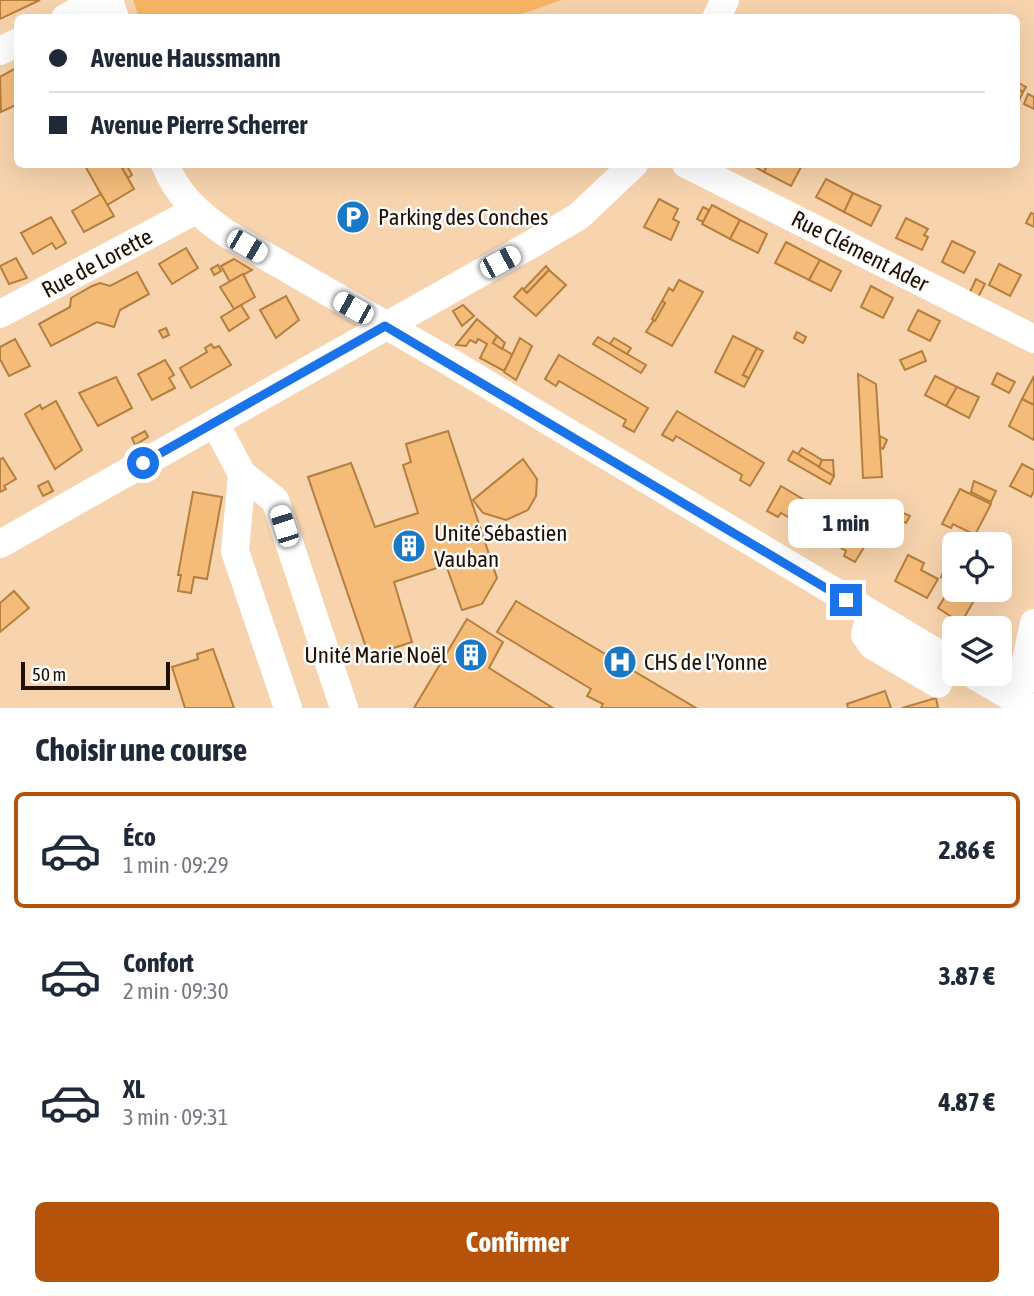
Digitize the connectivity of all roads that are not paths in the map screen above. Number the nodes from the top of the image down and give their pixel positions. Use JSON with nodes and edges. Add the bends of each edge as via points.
{"nodes":[{"id":1,"x":99,"y":0,"type":"edge"},
{"id":2,"x":73,"y":14,"type":"edge"},
{"id":3,"x":630,"y":168,"type":"edge"},
{"id":4,"x":694,"y":168,"type":"edge"},
{"id":5,"x":174,"y":171,"type":"edge"},
{"id":6,"x":194,"y":211,"type":"junction"},
{"id":7,"x":0,"y":314,"type":"edge"},
{"id":8,"x":385,"y":326,"type":"junction"},
{"id":9,"x":1034,"y":339,"type":"edge"},
{"id":10,"x":215,"y":423,"type":"junction"},
{"id":11,"x":242,"y":474,"type":"junction"},
{"id":12,"x":0,"y":544,"type":"edge"},
{"id":13,"x":1034,"y":623,"type":"edge"},
{"id":14,"x":942,"y":670,"type":"edge"},
{"id":15,"x":991,"y":686,"type":"edge"},
{"id":16,"x":1021,"y":705,"type":"edge"},
{"id":17,"x":288,"y":708,"type":"edge"},
{"id":18,"x":344,"y":708,"type":"edge"}],
"edges":[{"from":1,"to":2,"type":"street"},
{"from":3,"to":8,"type":"street","via":[[579,216]]},
{"from":4,"to":9,"type":"street","name":"Rue Clément Ader"},
{"from":5,"to":6,"type":"street"},
{"from":6,"to":7,"type":"street","name":"Rue de Lorette"},
{"from":6,"to":8,"type":"street"},
{"from":8,"to":10,"type":"street"},
{"from":8,"to":14,"type":"street","via":[[870,614]]},
{"from":10,"to":11,"type":"street"},
{"from":10,"to":12,"type":"street"},
{"from":11,"to":17,"type":"street","via":[[234,551]]},
{"from":11,"to":18,"type":"street","via":[[275,500]]},
{"from":13,"to":16,"type":"street"},
{"from":15,"to":16,"type":"street"}]}
